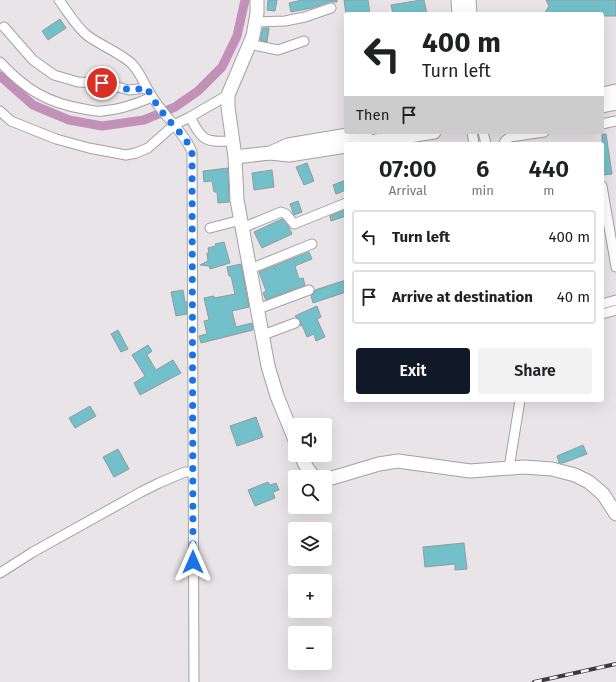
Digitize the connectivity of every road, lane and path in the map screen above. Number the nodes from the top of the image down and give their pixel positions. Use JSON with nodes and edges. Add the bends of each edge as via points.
{"nodes":[{"id":1,"x":59,"y":0,"type":"edge"},
{"id":2,"x":257,"y":0,"type":"edge"},
{"id":3,"x":458,"y":0,"type":"edge"},
{"id":4,"x":469,"y":0,"type":"edge"},
{"id":5,"x":331,"y":8,"type":"dead end"},
{"id":6,"x":458,"y":12,"type":"edge"},
{"id":7,"x":470,"y":12,"type":"edge"},
{"id":8,"x":255,"y":22,"type":"junction"},
{"id":9,"x":4,"y":27,"type":"dead end"},
{"id":10,"x":304,"y":41,"type":"dead end"},
{"id":11,"x":249,"y":44,"type":"junction"},
{"id":12,"x":0,"y":62,"type":"edge"},
{"id":13,"x":147,"y":88,"type":"junction"},
{"id":14,"x":616,"y":91,"type":"edge"},
{"id":15,"x":604,"y":94,"type":"edge"},
{"id":16,"x":228,"y":95,"type":"junction"},
{"id":17,"x":152,"y":97,"type":"junction"},
{"id":18,"x":616,"y":103,"type":"edge"},
{"id":19,"x":604,"y":106,"type":"edge"},
{"id":20,"x":0,"y":111,"type":"edge"},
{"id":21,"x":190,"y":117,"type":"junction"},
{"id":22,"x":616,"y":122,"type":"edge"},
{"id":23,"x":604,"y":124,"type":"edge"},
{"id":24,"x":174,"y":125,"type":"junction"},
{"id":25,"x":363,"y":134,"type":"edge"},
{"id":26,"x":417,"y":134,"type":"edge"},
{"id":27,"x":530,"y":134,"type":"edge"},
{"id":28,"x":233,"y":140,"type":"junction"},
{"id":29,"x":350,"y":142,"type":"edge"},
{"id":30,"x":504,"y":142,"type":"edge"},
{"id":31,"x":344,"y":143,"type":"edge"},
{"id":32,"x":235,"y":157,"type":"junction"},
{"id":33,"x":604,"y":198,"type":"edge"},
{"id":34,"x":344,"y":204,"type":"edge"},
{"id":35,"x":242,"y":224,"type":"junction"},
{"id":36,"x":210,"y":228,"type":"dead end"},
{"id":37,"x":312,"y":244,"type":"dead end"},
{"id":38,"x":616,"y":268,"type":"edge"},
{"id":39,"x":250,"y":269,"type":"junction"},
{"id":40,"x":309,"y":290,"type":"dead end"},
{"id":41,"x":616,"y":300,"type":"edge"},
{"id":42,"x":604,"y":303,"type":"edge"},
{"id":43,"x":258,"y":309,"type":"junction"},
{"id":44,"x":616,"y":310,"type":"edge"},
{"id":45,"x":604,"y":313,"type":"edge"},
{"id":46,"x":294,"y":323,"type":"dead end"},
{"id":47,"x":262,"y":335,"type":"junction"},
{"id":48,"x":520,"y":402,"type":"edge"},
{"id":49,"x":288,"y":423,"type":"edge"},
{"id":50,"x":509,"y":468,"type":"junction"},
{"id":51,"x":193,"y":472,"type":"junction"},
{"id":52,"x":332,"y":478,"type":"edge"},
{"id":53,"x":616,"y":514,"type":"edge"},
{"id":54,"x":0,"y":573,"type":"edge"},
{"id":55,"x":194,"y":682,"type":"edge"}],
"edges":[{"from":1,"to":13,"type":"street","via":[[86,35],[131,63]]},
{"from":2,"to":8,"type":"street"},
{"from":3,"to":6,"type":"street"},
{"from":4,"to":7,"type":"street"},
{"from":5,"to":8,"type":"street","via":[[285,21]]},
{"from":8,"to":11,"type":"street"},
{"from":9,"to":13,"type":"street","via":[[33,60],[54,75],[78,82],[102,83],[130,90]]},
{"from":10,"to":11,"type":"street","via":[[278,50]]},
{"from":11,"to":16,"type":"street"},
{"from":12,"to":17,"type":"street","via":[[30,90],[75,107],[101,112],[132,106]]},
{"from":13,"to":17,"type":"street"},
{"from":14,"to":15,"type":"street"},
{"from":16,"to":21,"type":"street"},
{"from":16,"to":28,"type":"street"},
{"from":17,"to":24,"type":"street"},
{"from":18,"to":19,"type":"street"},
{"from":20,"to":24,"type":"street","via":[[11,121],[56,139],[126,155],[148,148]]},
{"from":21,"to":24,"type":"street"},
{"from":21,"to":28,"type":"street","via":[[198,133],[206,140]]},
{"from":22,"to":23,"type":"street"},
{"from":24,"to":51,"type":"street","via":[[192,152]]},
{"from":25,"to":29,"type":"street"},
{"from":26,"to":29,"type":"street"},
{"from":27,"to":30,"type":"street","via":[[510,137]]},
{"from":28,"to":32,"type":"street"},
{"from":31,"to":32,"type":"street","via":[[289,155],[270,152]]},
{"from":32,"to":35,"type":"street","via":[[237,200]]},
{"from":33,"to":38,"type":"street"},
{"from":34,"to":35,"type":"street","via":[[294,224],[281,212]]},
{"from":35,"to":36,"type":"street"},
{"from":35,"to":39,"type":"street"},
{"from":37,"to":39,"type":"street"},
{"from":39,"to":43,"type":"street"},
{"from":40,"to":43,"type":"street"},
{"from":41,"to":42,"type":"street"},
{"from":43,"to":47,"type":"street"},
{"from":44,"to":45,"type":"street"},
{"from":46,"to":47,"type":"street"},
{"from":47,"to":49,"type":"street","via":[[268,366]]},
{"from":48,"to":50,"type":"street"},
{"from":50,"to":52,"type":"street","via":[[470,471],[398,461]]},
{"from":50,"to":53,"type":"street","via":[[552,469],[575,475],[599,489]]},
{"from":51,"to":54,"type":"street","via":[[185,472],[141,492]]},
{"from":51,"to":55,"type":"street"}]}
